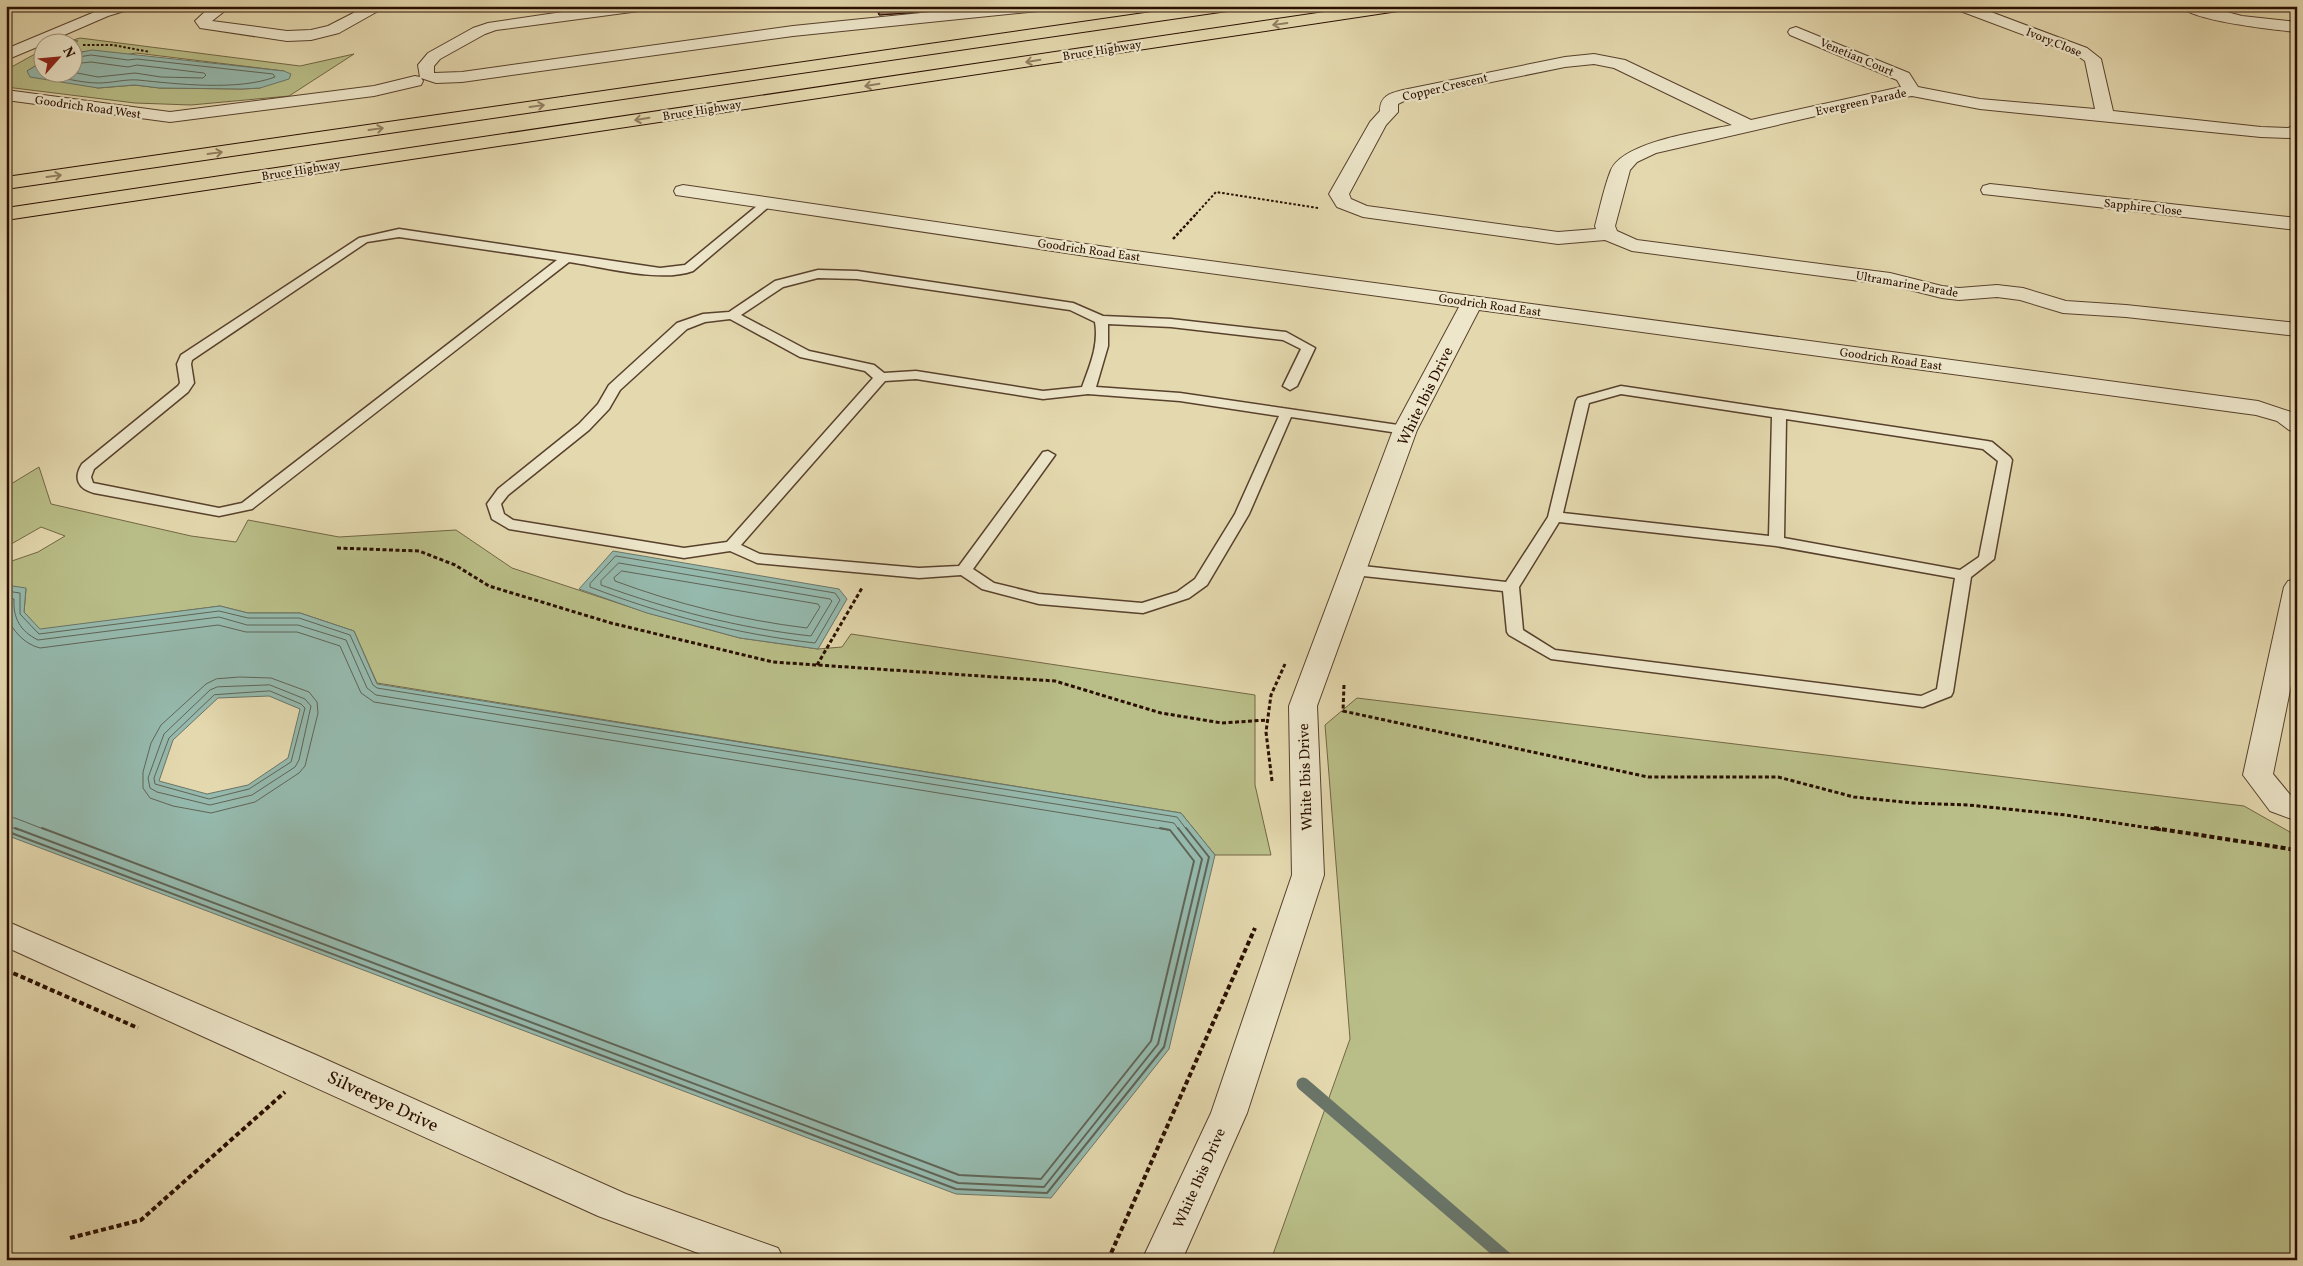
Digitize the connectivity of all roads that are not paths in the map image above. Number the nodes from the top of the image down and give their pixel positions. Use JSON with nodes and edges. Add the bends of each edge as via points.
{"nodes":[{"id":1,"x":11,"y":6,"type":"edge"},
{"id":2,"x":126,"y":6,"type":"edge"},
{"id":3,"x":223,"y":6,"type":"edge"},
{"id":4,"x":379,"y":6,"type":"edge"},
{"id":5,"x":639,"y":6,"type":"edge"},
{"id":6,"x":1038,"y":6,"type":"edge"},
{"id":7,"x":1227,"y":6,"type":"edge"},
{"id":8,"x":1398,"y":6,"type":"edge"},
{"id":9,"x":1960,"y":6,"type":"edge"},
{"id":10,"x":2188,"y":6,"type":"edge"},
{"id":11,"x":6,"y":8,"type":"edge"},
{"id":12,"x":106,"y":10,"type":"edge"},
{"id":13,"x":2297,"y":27,"type":"edge"},
{"id":14,"x":1796,"y":32,"type":"dead end"},
{"id":15,"x":7,"y":55,"type":"edge"},
{"id":16,"x":426,"y":78,"type":"junction"},
{"id":17,"x":1912,"y":91,"type":"junction"},
{"id":18,"x":6,"y":95,"type":"edge"},
{"id":19,"x":2105,"y":116,"type":"junction"},
{"id":20,"x":1749,"y":126,"type":"junction"},
{"id":21,"x":2294,"y":133,"type":"edge"},
{"id":22,"x":6,"y":183,"type":"edge"},
{"id":23,"x":1990,"y":190,"type":"dead end"},
{"id":24,"x":683,"y":191,"type":"dead end"},
{"id":25,"x":767,"y":203,"type":"junction"},
{"id":26,"x":6,"y":214,"type":"edge"},
{"id":27,"x":2297,"y":224,"type":"edge"},
{"id":28,"x":1608,"y":234,"type":"junction"},
{"id":29,"x":567,"y":258,"type":"junction"},
{"id":30,"x":1472,"y":302,"type":"junction"},
{"id":31,"x":732,"y":315,"type":"junction"},
{"id":32,"x":1101,"y":320,"type":"junction"},
{"id":33,"x":2297,"y":330,"type":"edge"},
{"id":34,"x":881,"y":377,"type":"junction"},
{"id":35,"x":1290,"y":386,"type":"dead end"},
{"id":36,"x":1088,"y":390,"type":"junction"},
{"id":37,"x":1287,"y":412,"type":"junction"},
{"id":38,"x":1779,"y":414,"type":"junction"},
{"id":39,"x":2293,"y":418,"type":"edge"},
{"id":40,"x":1406,"y":430,"type":"junction"},
{"id":41,"x":1048,"y":455,"type":"dead end"},
{"id":42,"x":1555,"y":517,"type":"junction"},
{"id":43,"x":1776,"y":541,"type":"junction"},
{"id":44,"x":732,"y":546,"type":"junction"},
{"id":45,"x":964,"y":570,"type":"junction"},
{"id":46,"x":1354,"y":570,"type":"junction"},
{"id":47,"x":1964,"y":575,"type":"junction"},
{"id":48,"x":1511,"y":587,"type":"junction"},
{"id":49,"x":2297,"y":587,"type":"edge"},
{"id":50,"x":2297,"y":811,"type":"edge"},
{"id":51,"x":6,"y":933,"type":"edge"},
{"id":52,"x":764,"y":1260,"type":"edge"},
{"id":53,"x":1162,"y":1260,"type":"edge"}],
"edges":[{"from":1,"to":11,"type":"street"},
{"from":2,"to":12,"type":"street"},
{"from":3,"to":4,"type":"street","via":[[203,21],[296,36],[322,34]]},
{"from":5,"to":16,"type":"street","via":[[516,15],[434,56],[426,65]]},
{"from":6,"to":16,"type":"street","name":"Goodrich Road West","via":[[793,31],[471,76]]},
{"from":22,"to":7,"type":"highway","name":"Bruce Highway","one_way":true},
{"from":8,"to":26,"type":"highway","name":"Bruce Highway","one_way":true},
{"from":9,"to":19,"type":"street","name":"Ivory Close","via":[[2081,51],[2093,59]]},
{"from":10,"to":13,"type":"street","via":[[2248,23]]},
{"from":12,"to":15,"type":"street"},
{"from":14,"to":17,"type":"street","name":"Venetian Court","via":[[1903,76]]},
{"from":16,"to":18,"type":"street","name":"Goodrich Road West","via":[[374,90],[170,117]]},
{"from":17,"to":19,"type":"street","name":"Evergreen Parade","via":[[1980,104]]},
{"from":17,"to":20,"type":"street","name":"Evergreen Parade"},
{"from":19,"to":21,"type":"street","name":"Evergreen Parade"},
{"from":20,"to":28,"type":"street","name":"Evergreen Parade","via":[[1650,149],[1631,158],[1621,169],[1605,226]]},
{"from":20,"to":28,"type":"street","name":"Copper Crescent","via":[[1618,64],[1594,59],[1565,62],[1402,95],[1389,102],[1389,112],[1378,122],[1339,194],[1344,203],[1363,210],[1558,238]]},
{"from":23,"to":27,"type":"street","name":"Sapphire Close"},
{"from":24,"to":25,"type":"street","name":"Goodrich Road East"},
{"from":25,"to":29,"type":"lane","via":[[682,271],[660,272]]},
{"from":25,"to":30,"type":"street","name":"Goodrich Road East"},
{"from":28,"to":33,"type":"street","name":"Ultramarine Parade","via":[[1632,245],[1890,279],[1942,292],[1997,291],[2090,310],[2126,310]]},
{"from":29,"to":29,"type":"lane","via":[[399,233],[363,240],[186,358],[187,383],[183,389],[88,468],[84,477],[86,485],[219,512],[248,506]]},
{"from":30,"to":39,"type":"street","name":"Goodrich Road East","via":[[2258,408]]},
{"from":30,"to":40,"type":"street","name":"White Ibis Drive"},
{"from":31,"to":32,"type":"lane","via":[[779,284],[818,274],[857,275],[1073,307]]},
{"from":31,"to":34,"type":"lane","via":[[805,354],[869,368]]},
{"from":31,"to":44,"type":"lane","via":[[703,318],[682,326],[614,388],[604,406],[584,427],[504,492],[494,504],[497,516],[509,524],[684,554]]},
{"from":32,"to":35,"type":"lane","via":[[1171,323],[1286,336],[1308,348]]},
{"from":32,"to":36,"type":"lane","via":[[1104,329],[1101,352]]},
{"from":34,"to":36,"type":"lane","via":[[916,375],[1043,395]]},
{"from":34,"to":44,"type":"lane"},
{"from":36,"to":37,"type":"lane","via":[[1180,397]]},
{"from":37,"to":40,"type":"lane"},
{"from":37,"to":45,"type":"lane","via":[[1242,514],[1201,582],[1183,595],[1143,608],[1049,600],[988,586]]},
{"from":38,"to":42,"type":"lane","via":[[1621,390],[1583,400]]},
{"from":38,"to":43,"type":"lane"},
{"from":38,"to":47,"type":"lane","via":[[1987,444],[2005,460],[1986,559]]},
{"from":40,"to":46,"type":"street","name":"White Ibis Drive"},
{"from":41,"to":45,"type":"lane"},
{"from":42,"to":43,"type":"lane"},
{"from":42,"to":48,"type":"lane"},
{"from":43,"to":47,"type":"lane"},
{"from":44,"to":45,"type":"lane","via":[[757,558],[919,573]]},
{"from":46,"to":48,"type":"lane"},
{"from":46,"to":53,"type":"street","name":"White Ibis Drive","via":[[1303,706],[1308,874],[1229,1112]]},
{"from":47,"to":48,"type":"lane","via":[[1945,692],[1923,702],[1551,654],[1515,632]]},
{"from":49,"to":50,"type":"street","via":[[2258,775],[2280,804]]},
{"from":51,"to":52,"type":"street","name":"Silvereye Drive","via":[[612,1206]]}]}
